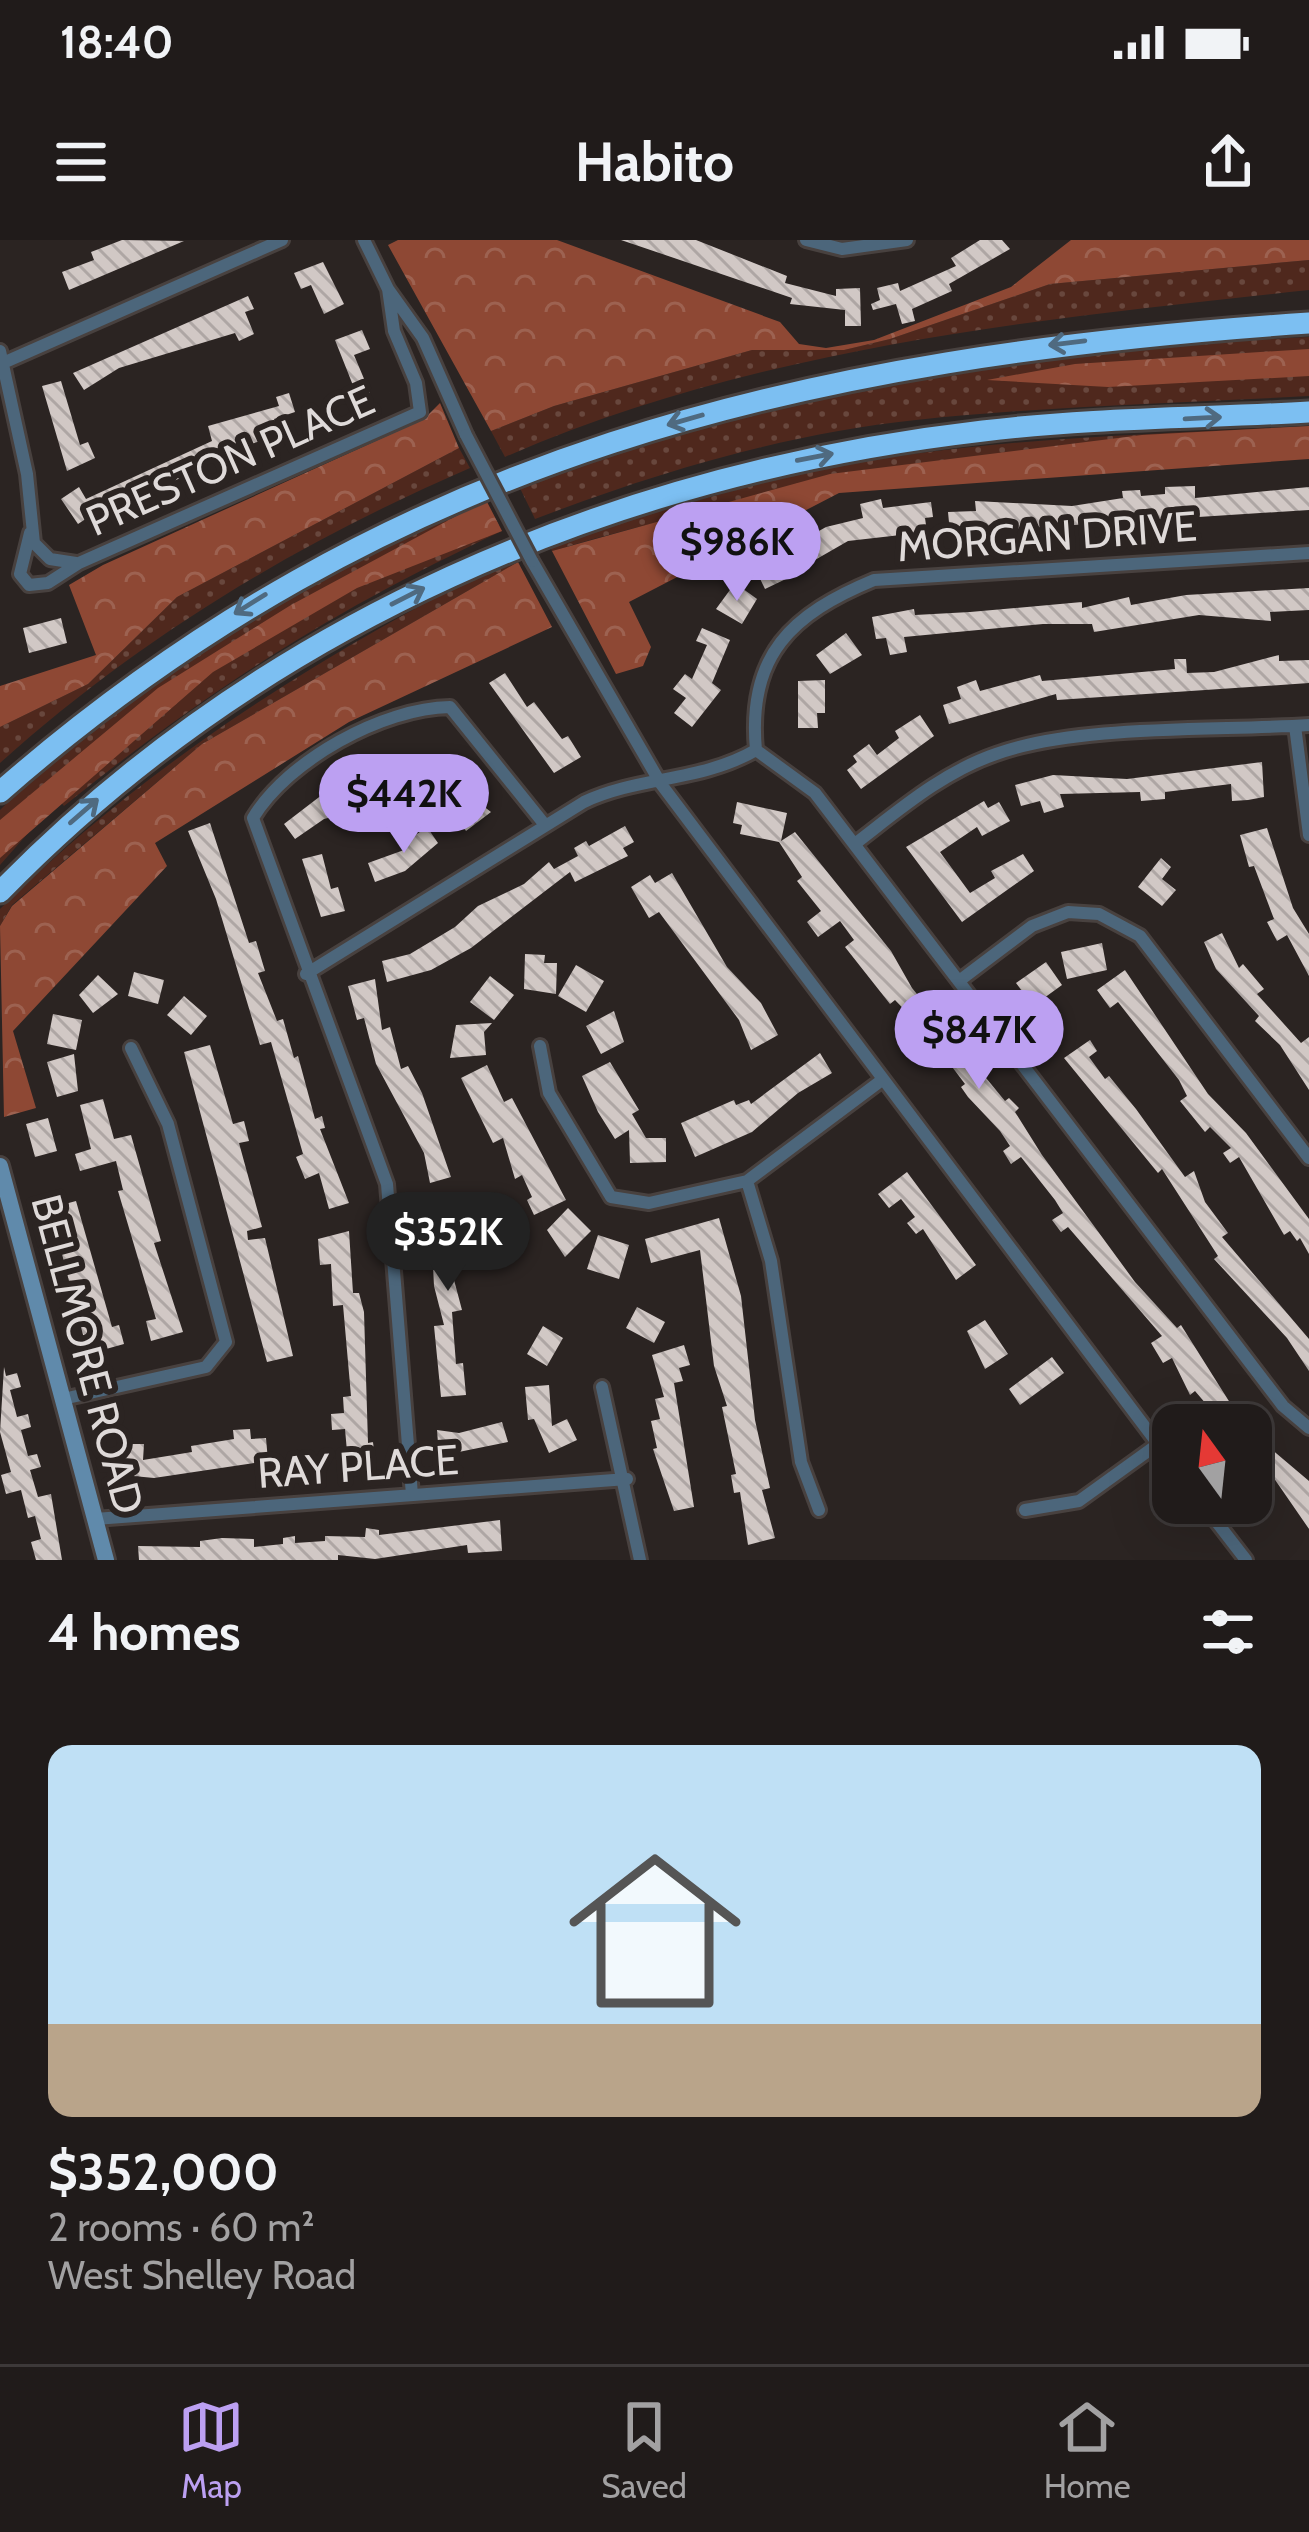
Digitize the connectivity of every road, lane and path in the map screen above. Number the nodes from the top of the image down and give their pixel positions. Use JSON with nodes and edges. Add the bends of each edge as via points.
{"nodes":[{"id":1,"x":282,"y":240,"type":"edge"},
{"id":2,"x":364,"y":240,"type":"edge"},
{"id":3,"x":806,"y":240,"type":"edge"},
{"id":4,"x":907,"y":240,"type":"edge"},
{"id":5,"x":388,"y":289,"type":"junction"},
{"id":6,"x":1309,"y":323,"type":"edge"},
{"id":7,"x":2,"y":357,"type":"edge"},
{"id":8,"x":1309,"y":412,"type":"edge"},
{"id":9,"x":30,"y":532,"type":"junction"},
{"id":10,"x":1309,"y":553,"type":"edge"},
{"id":11,"x":80,"y":562,"type":"junction"},
{"id":12,"x":1302,"y":726,"type":"edge"},
{"id":13,"x":755,"y":750,"type":"junction"},
{"id":14,"x":661,"y":784,"type":"junction"},
{"id":15,"x":0,"y":792,"type":"edge"},
{"id":16,"x":545,"y":825,"type":"junction"},
{"id":17,"x":1309,"y":835,"type":"edge"},
{"id":18,"x":856,"y":843,"type":"junction"},
{"id":19,"x":0,"y":892,"type":"edge"},
{"id":20,"x":305,"y":974,"type":"junction"},
{"id":21,"x":959,"y":981,"type":"junction"},
{"id":22,"x":540,"y":1046,"type":"dead end"},
{"id":23,"x":131,"y":1048,"type":"dead end"},
{"id":24,"x":882,"y":1080,"type":"junction"},
{"id":25,"x":1309,"y":1158,"type":"edge"},
{"id":26,"x":0,"y":1166,"type":"edge"},
{"id":27,"x":747,"y":1181,"type":"junction"},
{"id":28,"x":4,"y":1196,"type":"edge"},
{"id":29,"x":602,"y":1387,"type":"dead end"},
{"id":30,"x":63,"y":1399,"type":"junction"},
{"id":31,"x":1309,"y":1429,"type":"edge"},
{"id":32,"x":1152,"y":1436,"type":"edge"},
{"id":33,"x":1152,"y":1448,"type":"edge"},
{"id":34,"x":627,"y":1479,"type":"junction"},
{"id":35,"x":412,"y":1495,"type":"junction"},
{"id":36,"x":819,"y":1510,"type":"dead end"},
{"id":37,"x":1025,"y":1510,"type":"dead end"},
{"id":38,"x":95,"y":1519,"type":"junction"},
{"id":39,"x":1218,"y":1524,"type":"edge"},
{"id":40,"x":106,"y":1560,"type":"edge"},
{"id":41,"x":640,"y":1560,"type":"edge"},
{"id":42,"x":1246,"y":1560,"type":"edge"}],
"edges":[{"from":1,"to":7,"type":"street"},
{"from":2,"to":5,"type":"street"},
{"from":3,"to":4,"type":"street","via":[[842,249]]},
{"from":5,"to":11,"type":"street","name":"PRESTON PLACE","via":[[421,412]]},
{"from":5,"to":14,"type":"street","bridge":true,"via":[[423,338],[532,561]]},
{"from":6,"to":15,"type":"highway","one_way":true,"via":[[964,358],[718,410],[560,458],[404,522],[266,594],[119,694]]},
{"from":7,"to":9,"type":"street","via":[[27,474]]},
{"from":19,"to":8,"type":"highway","one_way":true,"via":[[139,764],[286,661],[434,583],[584,520],[748,471],[908,441]]},
{"from":9,"to":11,"type":"street","via":[[50,560]]},
{"from":9,"to":11,"type":"street","via":[[19,566],[29,585]]},
{"from":10,"to":13,"type":"street","name":"MORGAN DRIVE","via":[[874,580],[815,604],[773,650],[752,716]]},
{"from":12,"to":17,"type":"street"},
{"from":12,"to":18,"type":"street","via":[[1076,739],[997,753],[934,784]]},
{"from":13,"to":14,"type":"street"},
{"from":13,"to":18,"type":"street","via":[[803,784]]},
{"from":14,"to":16,"type":"street","via":[[609,790]]},
{"from":14,"to":24,"type":"street"},
{"from":16,"to":20,"type":"street"},
{"from":16,"to":20,"type":"street","via":[[450,707],[419,708],[340,743],[268,794],[253,818]]},
{"from":18,"to":21,"type":"street"},
{"from":20,"to":35,"type":"street","via":[[387,1184]]},
{"from":21,"to":25,"type":"street","via":[[1032,926],[1068,912],[1099,914],[1140,936]]},
{"from":21,"to":31,"type":"street","via":[[1282,1406]]},
{"from":22,"to":27,"type":"street","via":[[549,1093],[611,1196],[649,1203]]},
{"from":23,"to":30,"type":"street","via":[[168,1124],[226,1342],[206,1367]]},
{"from":24,"to":27,"type":"street"},
{"from":24,"to":32,"type":"street"},
{"from":26,"to":28,"type":"main road","name":"BELLMORE ROAD"},
{"from":27,"to":36,"type":"street","via":[[771,1261],[801,1462]]},
{"from":28,"to":30,"type":"main road","name":"BELLMORE ROAD"},
{"from":29,"to":34,"type":"street"},
{"from":30,"to":38,"type":"main road","name":"BELLMORE ROAD"},
{"from":33,"to":37,"type":"street","via":[[1079,1501]]},
{"from":34,"to":35,"type":"street","name":"RAY PLACE"},
{"from":34,"to":41,"type":"street"},
{"from":35,"to":38,"type":"street","name":"RAY PLACE"},
{"from":38,"to":40,"type":"main road","name":"BELLMORE ROAD"},
{"from":39,"to":42,"type":"street"}]}
